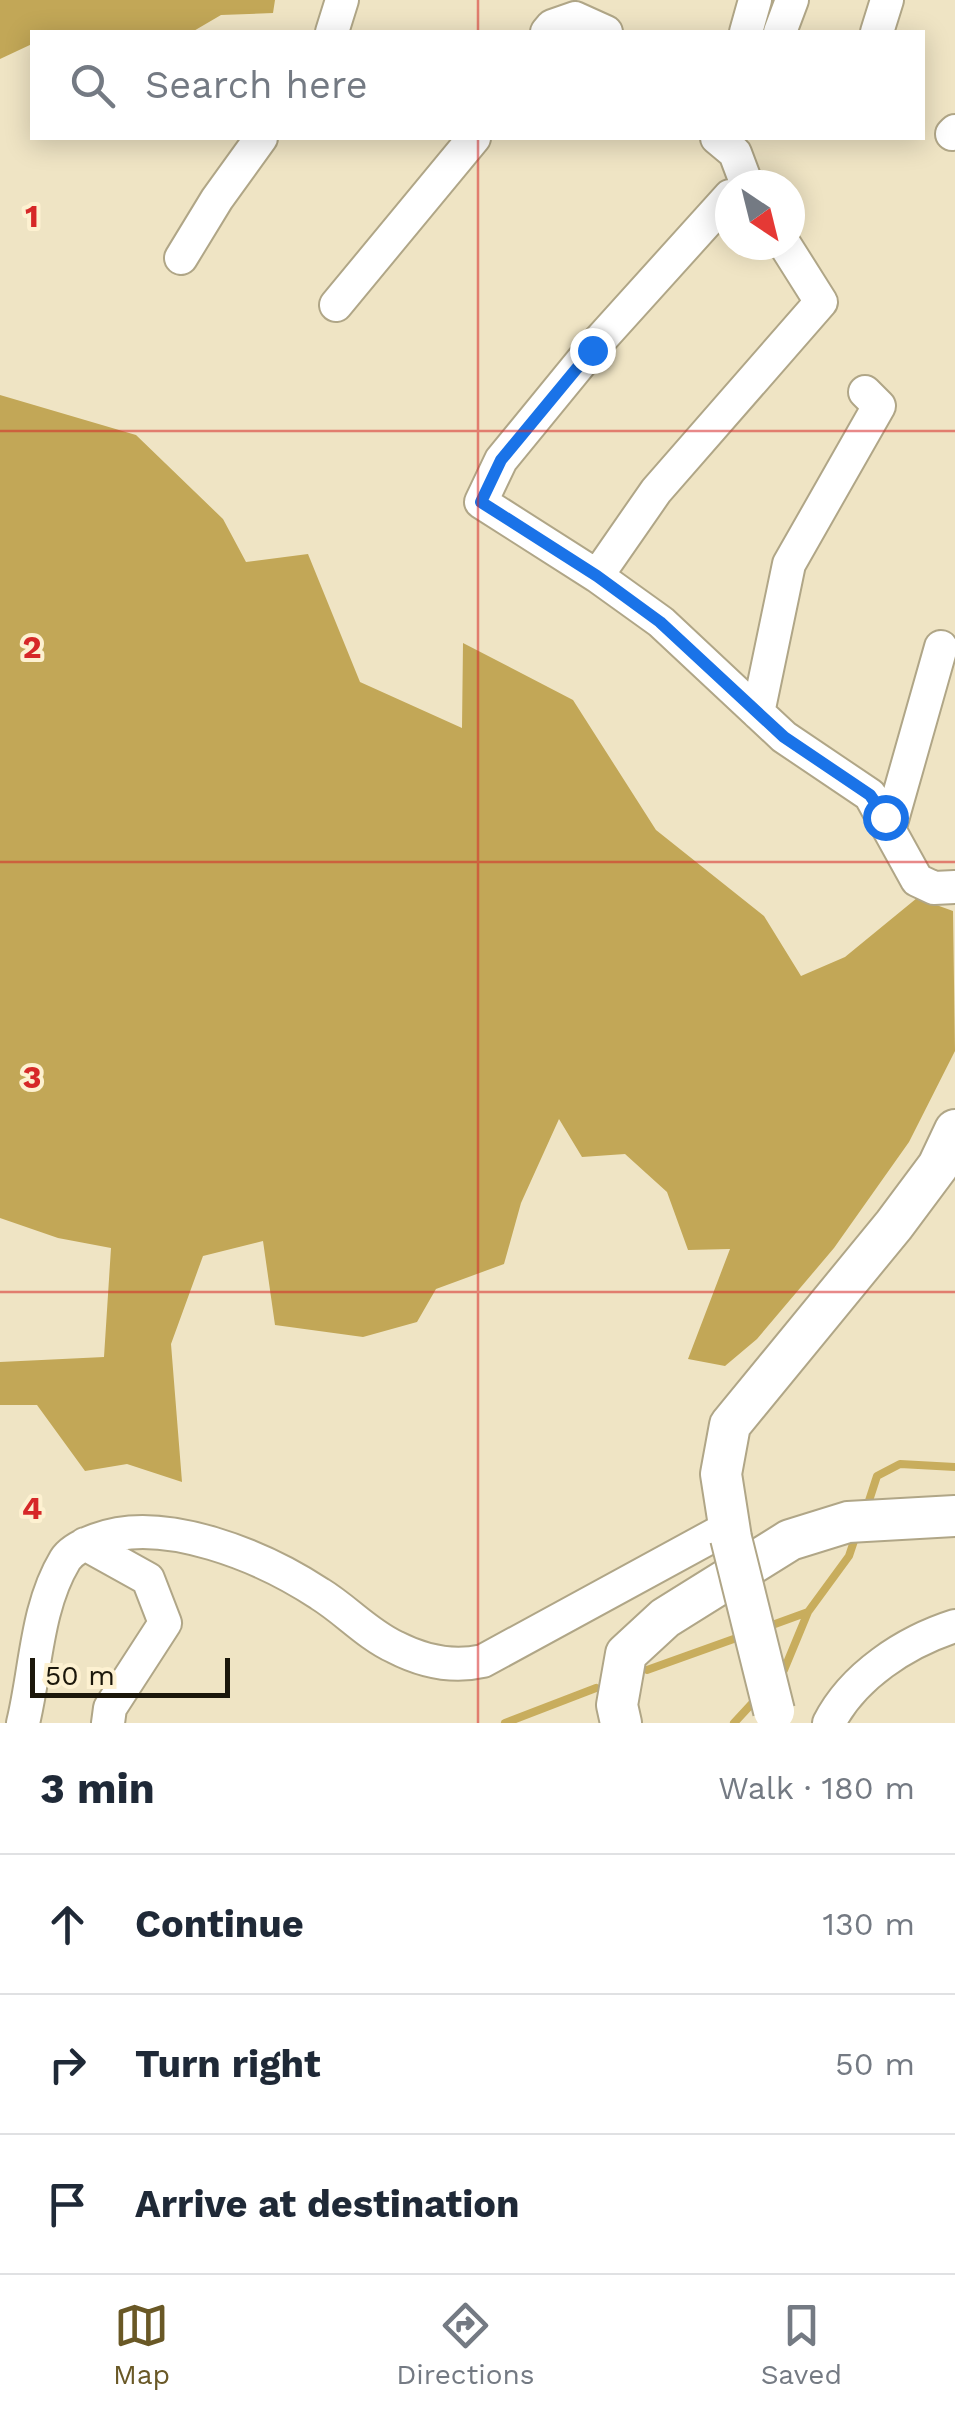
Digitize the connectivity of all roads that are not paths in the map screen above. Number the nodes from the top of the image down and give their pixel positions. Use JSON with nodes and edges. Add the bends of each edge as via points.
{"nodes":[{"id":1,"x":342,"y":0,"type":"edge"},
{"id":2,"x":755,"y":0,"type":"edge"},
{"id":3,"x":792,"y":0,"type":"edge"},
{"id":4,"x":887,"y":0,"type":"edge"},
{"id":5,"x":333,"y":30,"type":"edge"},
{"id":6,"x":549,"y":30,"type":"edge"},
{"id":7,"x":601,"y":30,"type":"edge"},
{"id":8,"x":747,"y":30,"type":"edge"},
{"id":9,"x":781,"y":30,"type":"edge"},
{"id":10,"x":879,"y":30,"type":"edge"},
{"id":11,"x":259,"y":140,"type":"edge"},
{"id":12,"x":472,"y":140,"type":"edge"},
{"id":13,"x":736,"y":168,"type":"edge"},
{"id":14,"x":181,"y":258,"type":"dead end"},
{"id":15,"x":794,"y":260,"type":"edge"},
{"id":16,"x":336,"y":305,"type":"dead end"},
{"id":17,"x":866,"y":392,"type":"dead end"},
{"id":18,"x":597,"y":576,"type":"junction"},
{"id":19,"x":942,"y":647,"type":"dead end"},
{"id":20,"x":758,"y":713,"type":"junction"},
{"id":21,"x":890,"y":827,"type":"junction"},
{"id":22,"x":955,"y":887,"type":"edge"},
{"id":23,"x":955,"y":1130,"type":"edge"},
{"id":24,"x":955,"y":1516,"type":"edge"},
{"id":25,"x":730,"y":1532,"type":"junction"},
{"id":26,"x":85,"y":1544,"type":"junction"},
{"id":27,"x":955,"y":1626,"type":"edge"},
{"id":28,"x":775,"y":1717,"type":"edge"},
{"id":29,"x":24,"y":1723,"type":"edge"},
{"id":30,"x":108,"y":1723,"type":"edge"},
{"id":31,"x":621,"y":1723,"type":"edge"},
{"id":32,"x":828,"y":1723,"type":"edge"}],
"edges":[{"from":1,"to":5,"type":"street"},
{"from":2,"to":8,"type":"street"},
{"from":3,"to":9,"type":"street"},
{"from":4,"to":10,"type":"street"},
{"from":6,"to":7,"type":"street","via":[[574,18]]},
{"from":11,"to":14,"type":"street"},
{"from":12,"to":16,"type":"street"},
{"from":13,"to":18,"type":"street","via":[[501,460],[481,502]]},
{"from":15,"to":18,"type":"street","via":[[821,302],[656,491]]},
{"from":17,"to":20,"type":"street","via":[[880,406],[789,564]]},
{"from":18,"to":20,"type":"street","via":[[660,622]]},
{"from":19,"to":21,"type":"street"},
{"from":20,"to":21,"type":"street","via":[[870,795]]},
{"from":21,"to":22,"type":"street","via":[[917,880]]},
{"from":23,"to":25,"type":"street","via":[[894,1226],[730,1426],[721,1474]]},
{"from":24,"to":31,"type":"street","via":[[864,1521],[790,1540],[666,1618],[626,1654],[617,1705]]},
{"from":25,"to":26,"type":"street","via":[[483,1661],[458,1667],[392,1646],[322,1595],[236,1552],[148,1532]]},
{"from":25,"to":28,"type":"street","bridge":true},
{"from":26,"to":29,"type":"street","via":[[67,1556],[48,1596]]},
{"from":26,"to":30,"type":"street","via":[[148,1579],[165,1624],[110,1708]]},
{"from":27,"to":32,"type":"street","via":[[884,1660],[839,1702]]}]}
